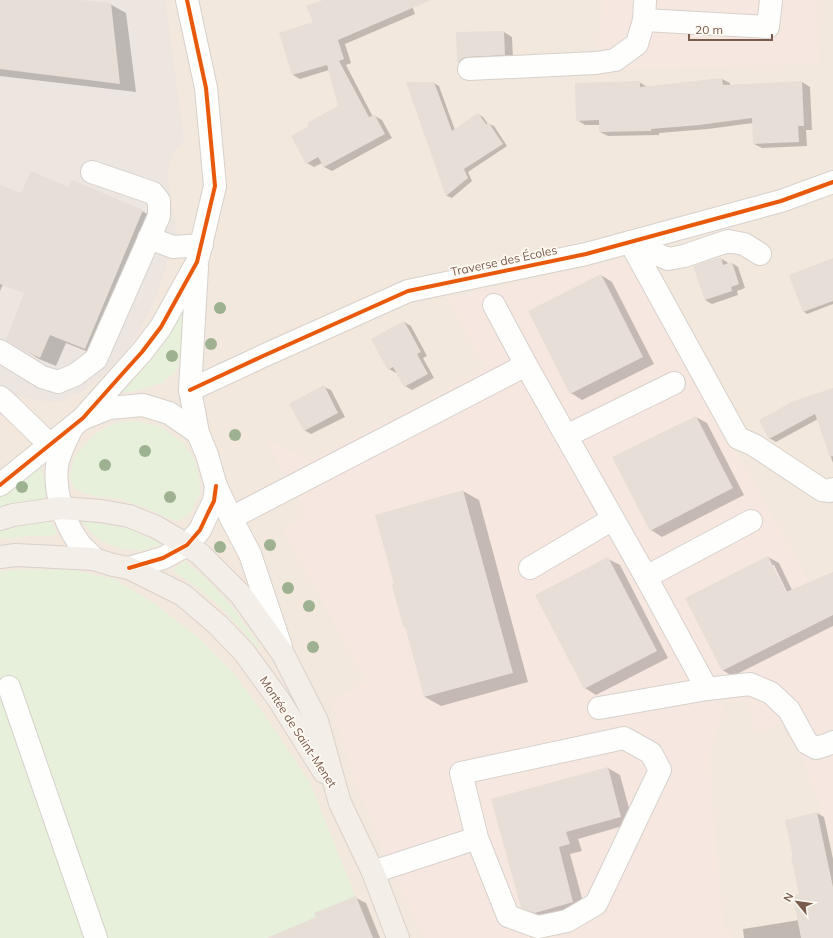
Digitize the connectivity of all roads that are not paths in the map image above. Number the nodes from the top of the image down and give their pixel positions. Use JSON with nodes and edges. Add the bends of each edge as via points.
{"nodes":[{"id":1,"x":187,"y":0,"type":"edge"},
{"id":2,"x":771,"y":0,"type":"edge"},
{"id":3,"x":645,"y":10,"type":"edge"},
{"id":4,"x":469,"y":69,"type":"dead end"},
{"id":5,"x":92,"y":172,"type":"dead end"},
{"id":6,"x":833,"y":182,"type":"edge"},
{"id":7,"x":149,"y":238,"type":"junction"},
{"id":8,"x":630,"y":242,"type":"junction"},
{"id":9,"x":200,"y":254,"type":"junction"},
{"id":10,"x":760,"y":254,"type":"dead end"},
{"id":11,"x":494,"y":305,"type":"dead end"},
{"id":12,"x":0,"y":351,"type":"edge"},
{"id":13,"x":526,"y":365,"type":"junction"},
{"id":14,"x":674,"y":383,"type":"dead end"},
{"id":15,"x":190,"y":390,"type":"junction"},
{"id":16,"x":0,"y":398,"type":"edge"},
{"id":17,"x":78,"y":423,"type":"junction"},
{"id":18,"x":198,"y":433,"type":"junction"},
{"id":19,"x":566,"y":436,"type":"junction"},
{"id":20,"x":50,"y":445,"type":"junction"},
{"id":21,"x":0,"y":485,"type":"edge"},
{"id":22,"x":216,"y":486,"type":"junction"},
{"id":23,"x":833,"y":489,"type":"edge"},
{"id":24,"x":61,"y":508,"type":"junction"},
{"id":25,"x":231,"y":518,"type":"junction"},
{"id":26,"x":0,"y":519,"type":"edge"},
{"id":27,"x":613,"y":519,"type":"junction"},
{"id":28,"x":751,"y":521,"type":"dead end"},
{"id":29,"x":187,"y":544,"type":"junction"},
{"id":30,"x":0,"y":557,"type":"edge"},
{"id":31,"x":94,"y":559,"type":"junction"},
{"id":32,"x":129,"y":568,"type":"junction"},
{"id":33,"x":530,"y":568,"type":"dead end"},
{"id":34,"x":646,"y":577,"type":"junction"},
{"id":35,"x":283,"y":654,"type":"junction"},
{"id":36,"x":8,"y":687,"type":"dead end"},
{"id":37,"x":707,"y":689,"type":"junction"},
{"id":38,"x":599,"y":708,"type":"dead end"},
{"id":39,"x":833,"y":742,"type":"edge"},
{"id":40,"x":337,"y":793,"type":"junction"},
{"id":41,"x":477,"y":838,"type":"junction"},
{"id":42,"x":373,"y":872,"type":"junction"},
{"id":43,"x":96,"y":938,"type":"edge"},
{"id":44,"x":398,"y":938,"type":"edge"}],
"edges":[{"from":1,"to":9,"type":"street","via":[[206,88],[215,186]]},
{"from":2,"to":3,"type":"street","via":[[768,27]]},
{"from":3,"to":4,"type":"street","via":[[637,44],[615,60]]},
{"from":5,"to":7,"type":"street","via":[[152,193],[159,201],[159,216]]},
{"from":6,"to":8,"type":"street","name":"Traverse des Écoles","via":[[781,201]]},
{"from":7,"to":9,"type":"street"},
{"from":7,"to":12,"type":"street","via":[[96,359],[75,375],[58,382],[42,377]]},
{"from":8,"to":10,"type":"street","via":[[668,259],[728,241],[744,244]]},
{"from":8,"to":15,"type":"street","name":"Traverse des Écoles","via":[[586,254],[408,291]]},
{"from":8,"to":23,"type":"street","via":[[738,438],[822,490]]},
{"from":9,"to":15,"type":"street","name":"Montée de Saint-Menet"},
{"from":9,"to":17,"type":"street","via":[[161,327]]},
{"from":11,"to":13,"type":"street"},
{"from":13,"to":19,"type":"street"},
{"from":13,"to":25,"type":"street"},
{"from":14,"to":19,"type":"street"},
{"from":15,"to":18,"type":"street","name":"Montée de Saint-Menet"},
{"from":16,"to":20,"type":"street"},
{"from":17,"to":18,"type":"street","via":[[109,408],[143,405],[169,413]]},
{"from":17,"to":20,"type":"street"},
{"from":17,"to":24,"type":"street","name":"Montée de Saint-Menet","via":[[62,448],[57,466]]},
{"from":18,"to":22,"type":"street","name":"Montée de Saint-Menet"},
{"from":19,"to":27,"type":"street"},
{"from":20,"to":21,"type":"street"},
{"from":22,"to":25,"type":"street","name":"Montée de Saint-Menet"},
{"from":22,"to":29,"type":"street","name":"Montée de Saint-Menet","via":[[214,501],[200,530]]},
{"from":24,"to":26,"type":"main road","name":"Montée de Saint-Menet"},
{"from":24,"to":29,"type":"main road","name":"Montée de Saint-Menet","via":[[129,516]]},
{"from":24,"to":31,"type":"street","name":"Montée de Saint-Menet","via":[[79,543]]},
{"from":25,"to":35,"type":"street","name":"Montée de Saint-Menet","via":[[250,554]]},
{"from":27,"to":33,"type":"street"},
{"from":27,"to":34,"type":"street"},
{"from":28,"to":34,"type":"street"},
{"from":29,"to":32,"type":"street","name":"Montée de Saint-Menet","via":[[163,558]]},
{"from":29,"to":35,"type":"main road","name":"Montée de Saint-Menet","via":[[241,595]]},
{"from":30,"to":31,"type":"main road","name":"Montée de Saint-Menet"},
{"from":31,"to":32,"type":"main road","name":"Montée de Saint-Menet"},
{"from":32,"to":40,"type":"main road","name":"Montée de Saint-Menet","via":[[184,595],[244,652],[279,700]]},
{"from":34,"to":37,"type":"street"},
{"from":35,"to":40,"type":"main road","name":"Montée de Saint-Menet","via":[[317,721]]},
{"from":36,"to":43,"type":"street"},
{"from":37,"to":38,"type":"street"},
{"from":37,"to":39,"type":"street","via":[[750,684],[771,693],[789,710],[807,743],[816,748]]},
{"from":40,"to":42,"type":"main road","name":"Montée de Saint-Menet"},
{"from":41,"to":41,"type":"street","via":[[461,773],[624,738],[651,753],[660,770],[596,904],[567,921],[538,927],[508,916]]},
{"from":41,"to":42,"type":"street"},
{"from":42,"to":44,"type":"main road","name":"Montée de Saint-Menet"}]}
